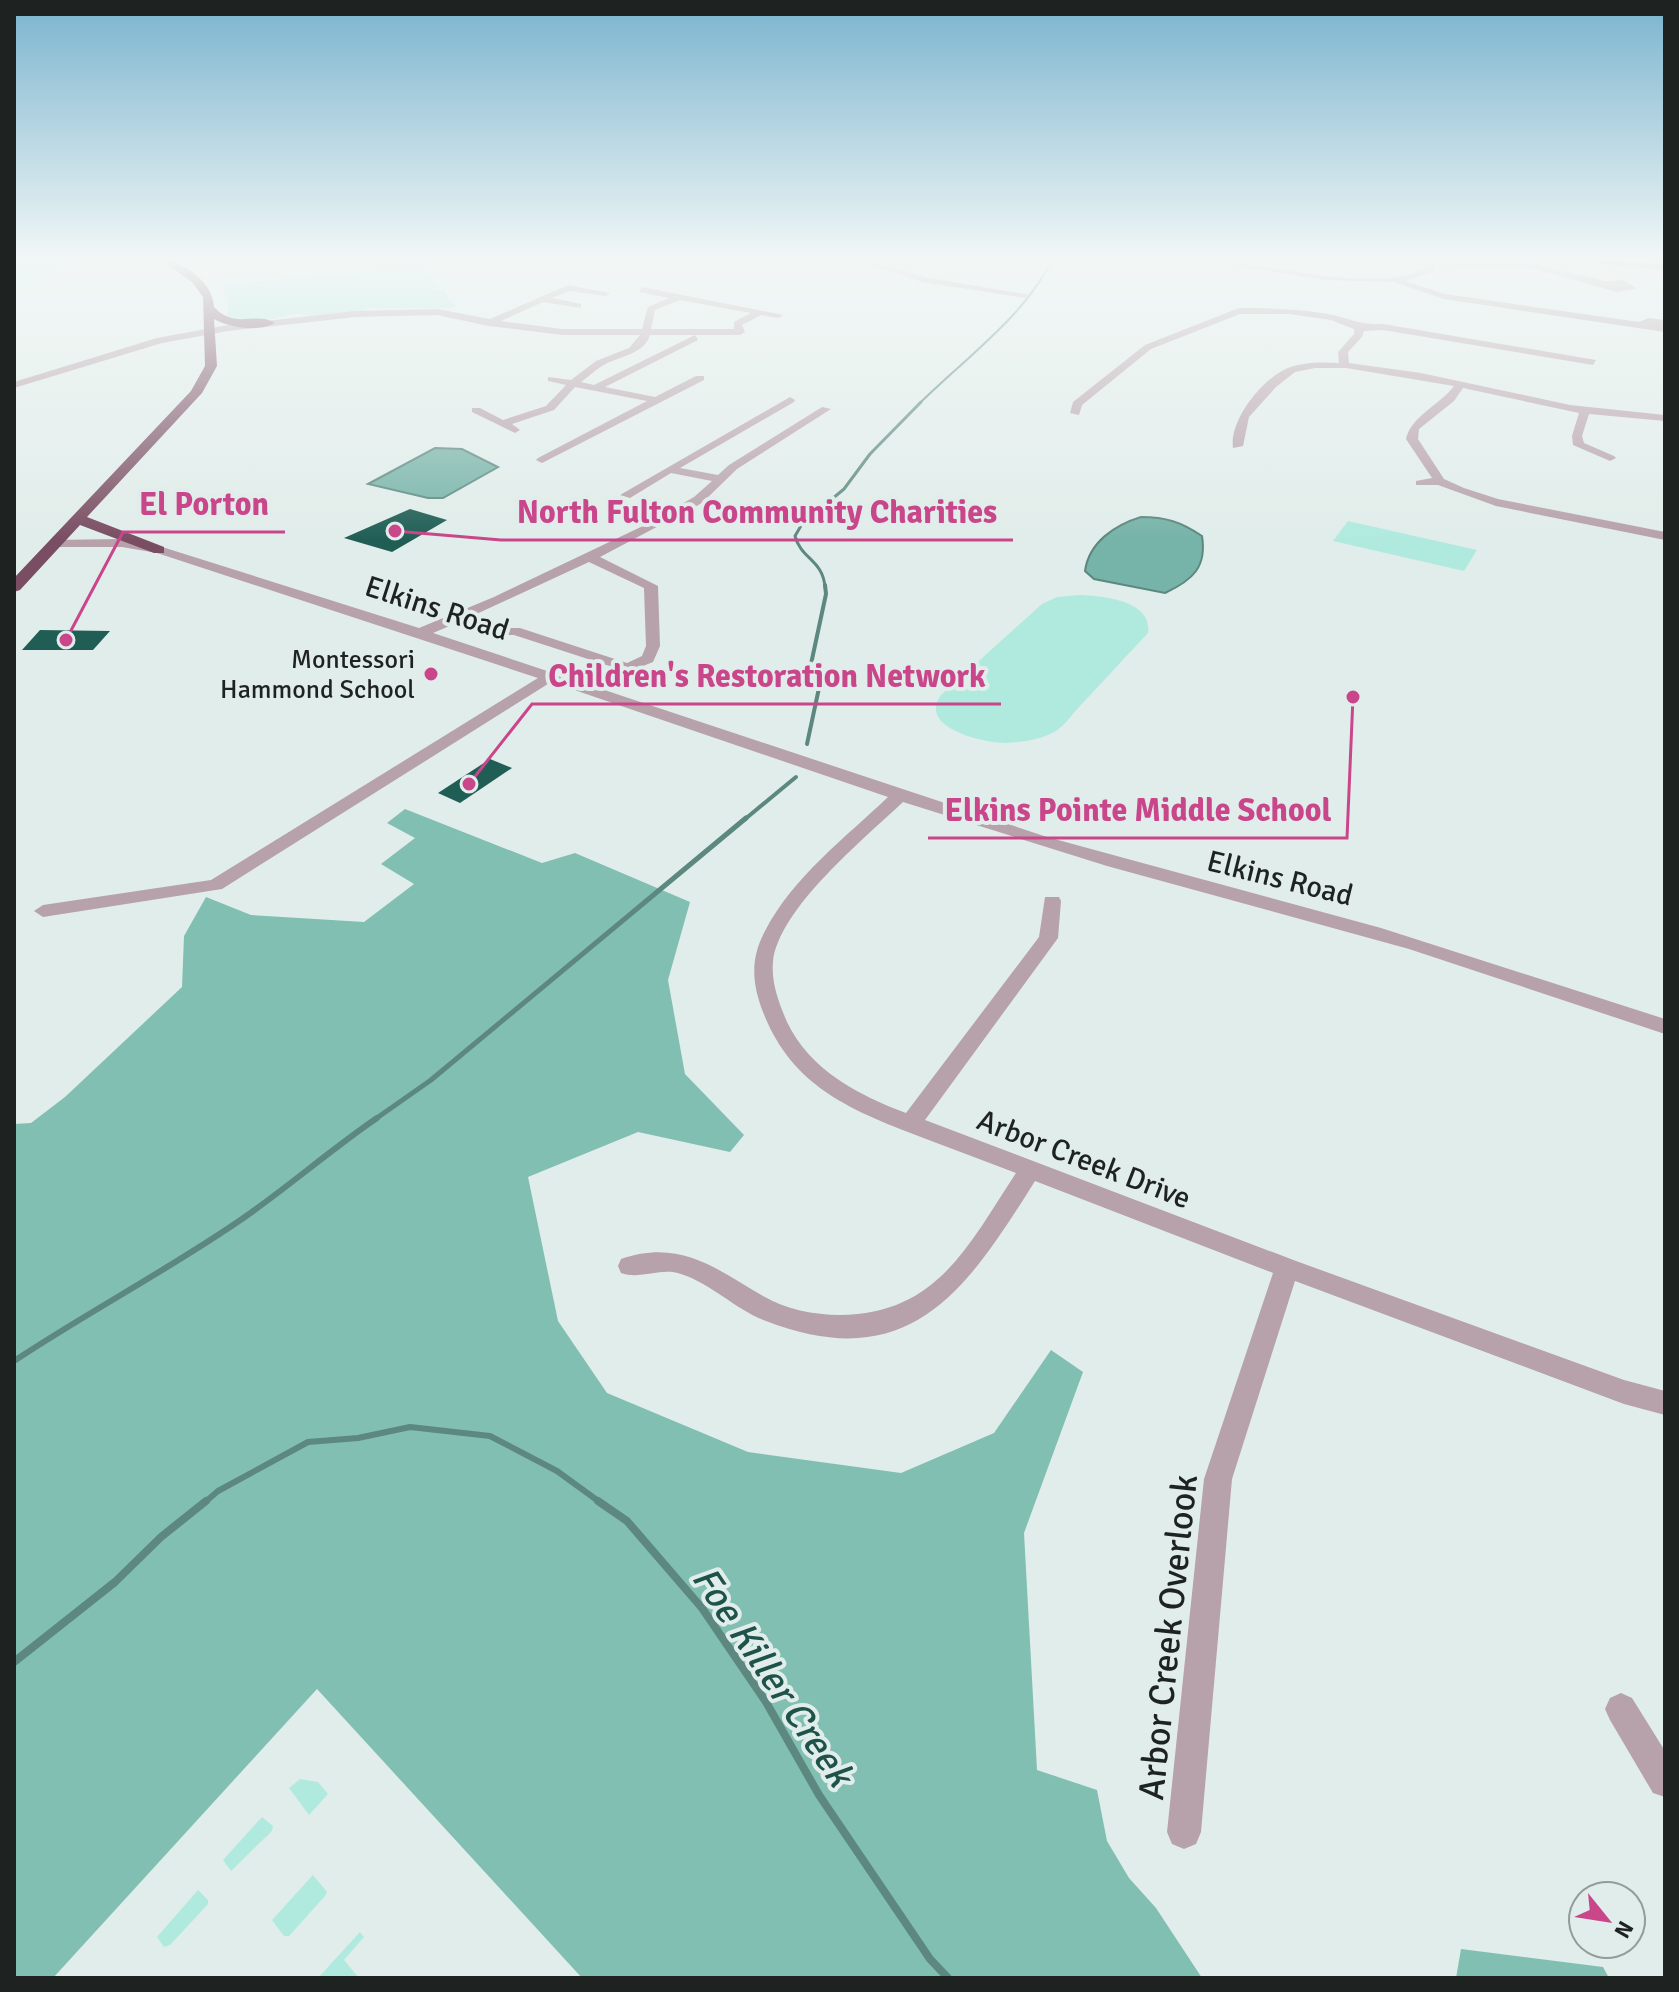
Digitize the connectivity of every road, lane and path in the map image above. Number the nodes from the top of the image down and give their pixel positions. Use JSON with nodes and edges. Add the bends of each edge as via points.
{"nodes":[{"id":1,"x":113,"y":354,"type":"edge"},
{"id":2,"x":204,"y":354,"type":"edge"},
{"id":3,"x":622,"y":354,"type":"edge"},
{"id":4,"x":663,"y":354,"type":"edge"},
{"id":5,"x":1139,"y":354,"type":"edge"},
{"id":6,"x":1343,"y":354,"type":"edge"},
{"id":7,"x":1544,"y":354,"type":"edge"},
{"id":8,"x":1593,"y":362,"type":"dead end"},
{"id":9,"x":1344,"y":364,"type":"junction"},
{"id":10,"x":700,"y":378,"type":"dead end"},
{"id":11,"x":552,"y":379,"type":"dead end"},
{"id":12,"x":575,"y":382,"type":"junction"},
{"id":13,"x":14,"y":385,"type":"edge"},
{"id":14,"x":1460,"y":385,"type":"junction"},
{"id":15,"x":597,"y":387,"type":"junction"},
{"id":16,"x":655,"y":400,"type":"junction"},
{"id":17,"x":790,"y":400,"type":"dead end"},
{"id":18,"x":826,"y":409,"type":"dead end"},
{"id":19,"x":476,"y":410,"type":"dead end"},
{"id":20,"x":1585,"y":411,"type":"junction"},
{"id":21,"x":1075,"y":413,"type":"dead end"},
{"id":22,"x":765,"y":415,"type":"junction"},
{"id":23,"x":778,"y":418,"type":"dead end"},
{"id":24,"x":1665,"y":418,"type":"edge"},
{"id":25,"x":504,"y":423,"type":"junction"},
{"id":26,"x":515,"y":430,"type":"dead end"},
{"id":27,"x":1237,"y":446,"type":"dead end"},
{"id":28,"x":1610,"y":458,"type":"dead end"},
{"id":29,"x":542,"y":460,"type":"dead end"},
{"id":30,"x":669,"y":469,"type":"junction"},
{"id":31,"x":720,"y":479,"type":"junction"},
{"id":32,"x":1440,"y":481,"type":"junction"},
{"id":33,"x":1420,"y":483,"type":"dead end"},
{"id":34,"x":626,"y":495,"type":"dead end"},
{"id":35,"x":78,"y":519,"type":"junction"},
{"id":36,"x":1665,"y":536,"type":"edge"},
{"id":37,"x":55,"y":543,"type":"junction"},
{"id":38,"x":159,"y":550,"type":"junction"},
{"id":39,"x":590,"y":557,"type":"junction"},
{"id":40,"x":14,"y":587,"type":"edge"},
{"id":41,"x":461,"y":615,"type":"junction"},
{"id":42,"x":422,"y":632,"type":"junction"},
{"id":43,"x":551,"y":676,"type":"junction"},
{"id":44,"x":901,"y":794,"type":"junction"},
{"id":45,"x":1052,"y":901,"type":"dead end"},
{"id":46,"x":43,"y":911,"type":"dead end"},
{"id":47,"x":1665,"y":1027,"type":"edge"},
{"id":48,"x":910,"y":1124,"type":"junction"},
{"id":49,"x":1030,"y":1170,"type":"junction"},
{"id":50,"x":630,"y":1266,"type":"dead end"},
{"id":51,"x":1287,"y":1268,"type":"junction"},
{"id":52,"x":1665,"y":1403,"type":"edge"},
{"id":53,"x":1621,"y":1709,"type":"dead end"},
{"id":54,"x":1665,"y":1781,"type":"edge"},
{"id":55,"x":1184,"y":1832,"type":"dead end"}],
"edges":[{"from":1,"to":13,"type":"street"},
{"from":2,"to":35,"type":"highway","via":[[209,371],[196,392]]},
{"from":3,"to":12,"type":"street","via":[[599,363]]},
{"from":4,"to":15,"type":"street"},
{"from":5,"to":21,"type":"street","via":[[1077,404]]},
{"from":6,"to":9,"type":"street"},
{"from":7,"to":8,"type":"street"},
{"from":9,"to":14,"type":"street"},
{"from":9,"to":27,"type":"street","via":[[1289,371],[1252,406],[1242,421]]},
{"from":10,"to":16,"type":"street"},
{"from":11,"to":12,"type":"street"},
{"from":12,"to":15,"type":"street"},
{"from":12,"to":25,"type":"street","via":[[550,408]]},
{"from":14,"to":20,"type":"street"},
{"from":14,"to":32,"type":"street","via":[[1414,428],[1412,439]]},
{"from":15,"to":16,"type":"street"},
{"from":16,"to":29,"type":"street"},
{"from":17,"to":22,"type":"street"},
{"from":18,"to":31,"type":"street","via":[[797,422]]},
{"from":19,"to":25,"type":"street"},
{"from":20,"to":24,"type":"street"},
{"from":20,"to":28,"type":"street","via":[[1579,445]]},
{"from":22,"to":23,"type":"street"},
{"from":22,"to":30,"type":"street"},
{"from":25,"to":26,"type":"street"},
{"from":30,"to":31,"type":"street"},
{"from":30,"to":34,"type":"street"},
{"from":31,"to":39,"type":"street","via":[[698,500]]},
{"from":32,"to":33,"type":"street"},
{"from":32,"to":36,"type":"street","via":[[1496,502]]},
{"from":35,"to":37,"type":"highway"},
{"from":35,"to":38,"type":"highway"},
{"from":37,"to":38,"type":"street","name":"Elkins Road","via":[[122,543]]},
{"from":37,"to":40,"type":"highway"},
{"from":38,"to":42,"type":"street","name":"Elkins Road"},
{"from":39,"to":41,"type":"street"},
{"from":39,"to":41,"type":"street","via":[[651,586],[653,646],[648,659],[628,668],[515,631],[481,631]]},
{"from":41,"to":42,"type":"street"},
{"from":42,"to":43,"type":"street","name":"Elkins Road"},
{"from":43,"to":44,"type":"street","name":"Elkins Road"},
{"from":43,"to":46,"type":"street","via":[[216,885]]},
{"from":44,"to":47,"type":"street","name":"Elkins Road","via":[[1146,873],[1466,959]]},
{"from":44,"to":48,"type":"street","name":"Arbor Creek Drive","via":[[781,918],[764,954],[764,980],[780,1029],[803,1064],[833,1089]]},
{"from":45,"to":48,"type":"street","via":[[1048,938]]},
{"from":48,"to":49,"type":"street","name":"Arbor Creek Drive"},
{"from":49,"to":50,"type":"street","via":[[966,1267],[936,1299],[897,1320],[849,1327],[802,1323],[763,1308],[692,1268],[666,1261]]},
{"from":49,"to":51,"type":"street","name":"Arbor Creek Drive"},
{"from":51,"to":52,"type":"street","name":"Arbor Creek Drive"},
{"from":51,"to":55,"type":"street","name":"Arbor Creek Overlook","via":[[1218,1479]]},
{"from":53,"to":54,"type":"street"}]}
